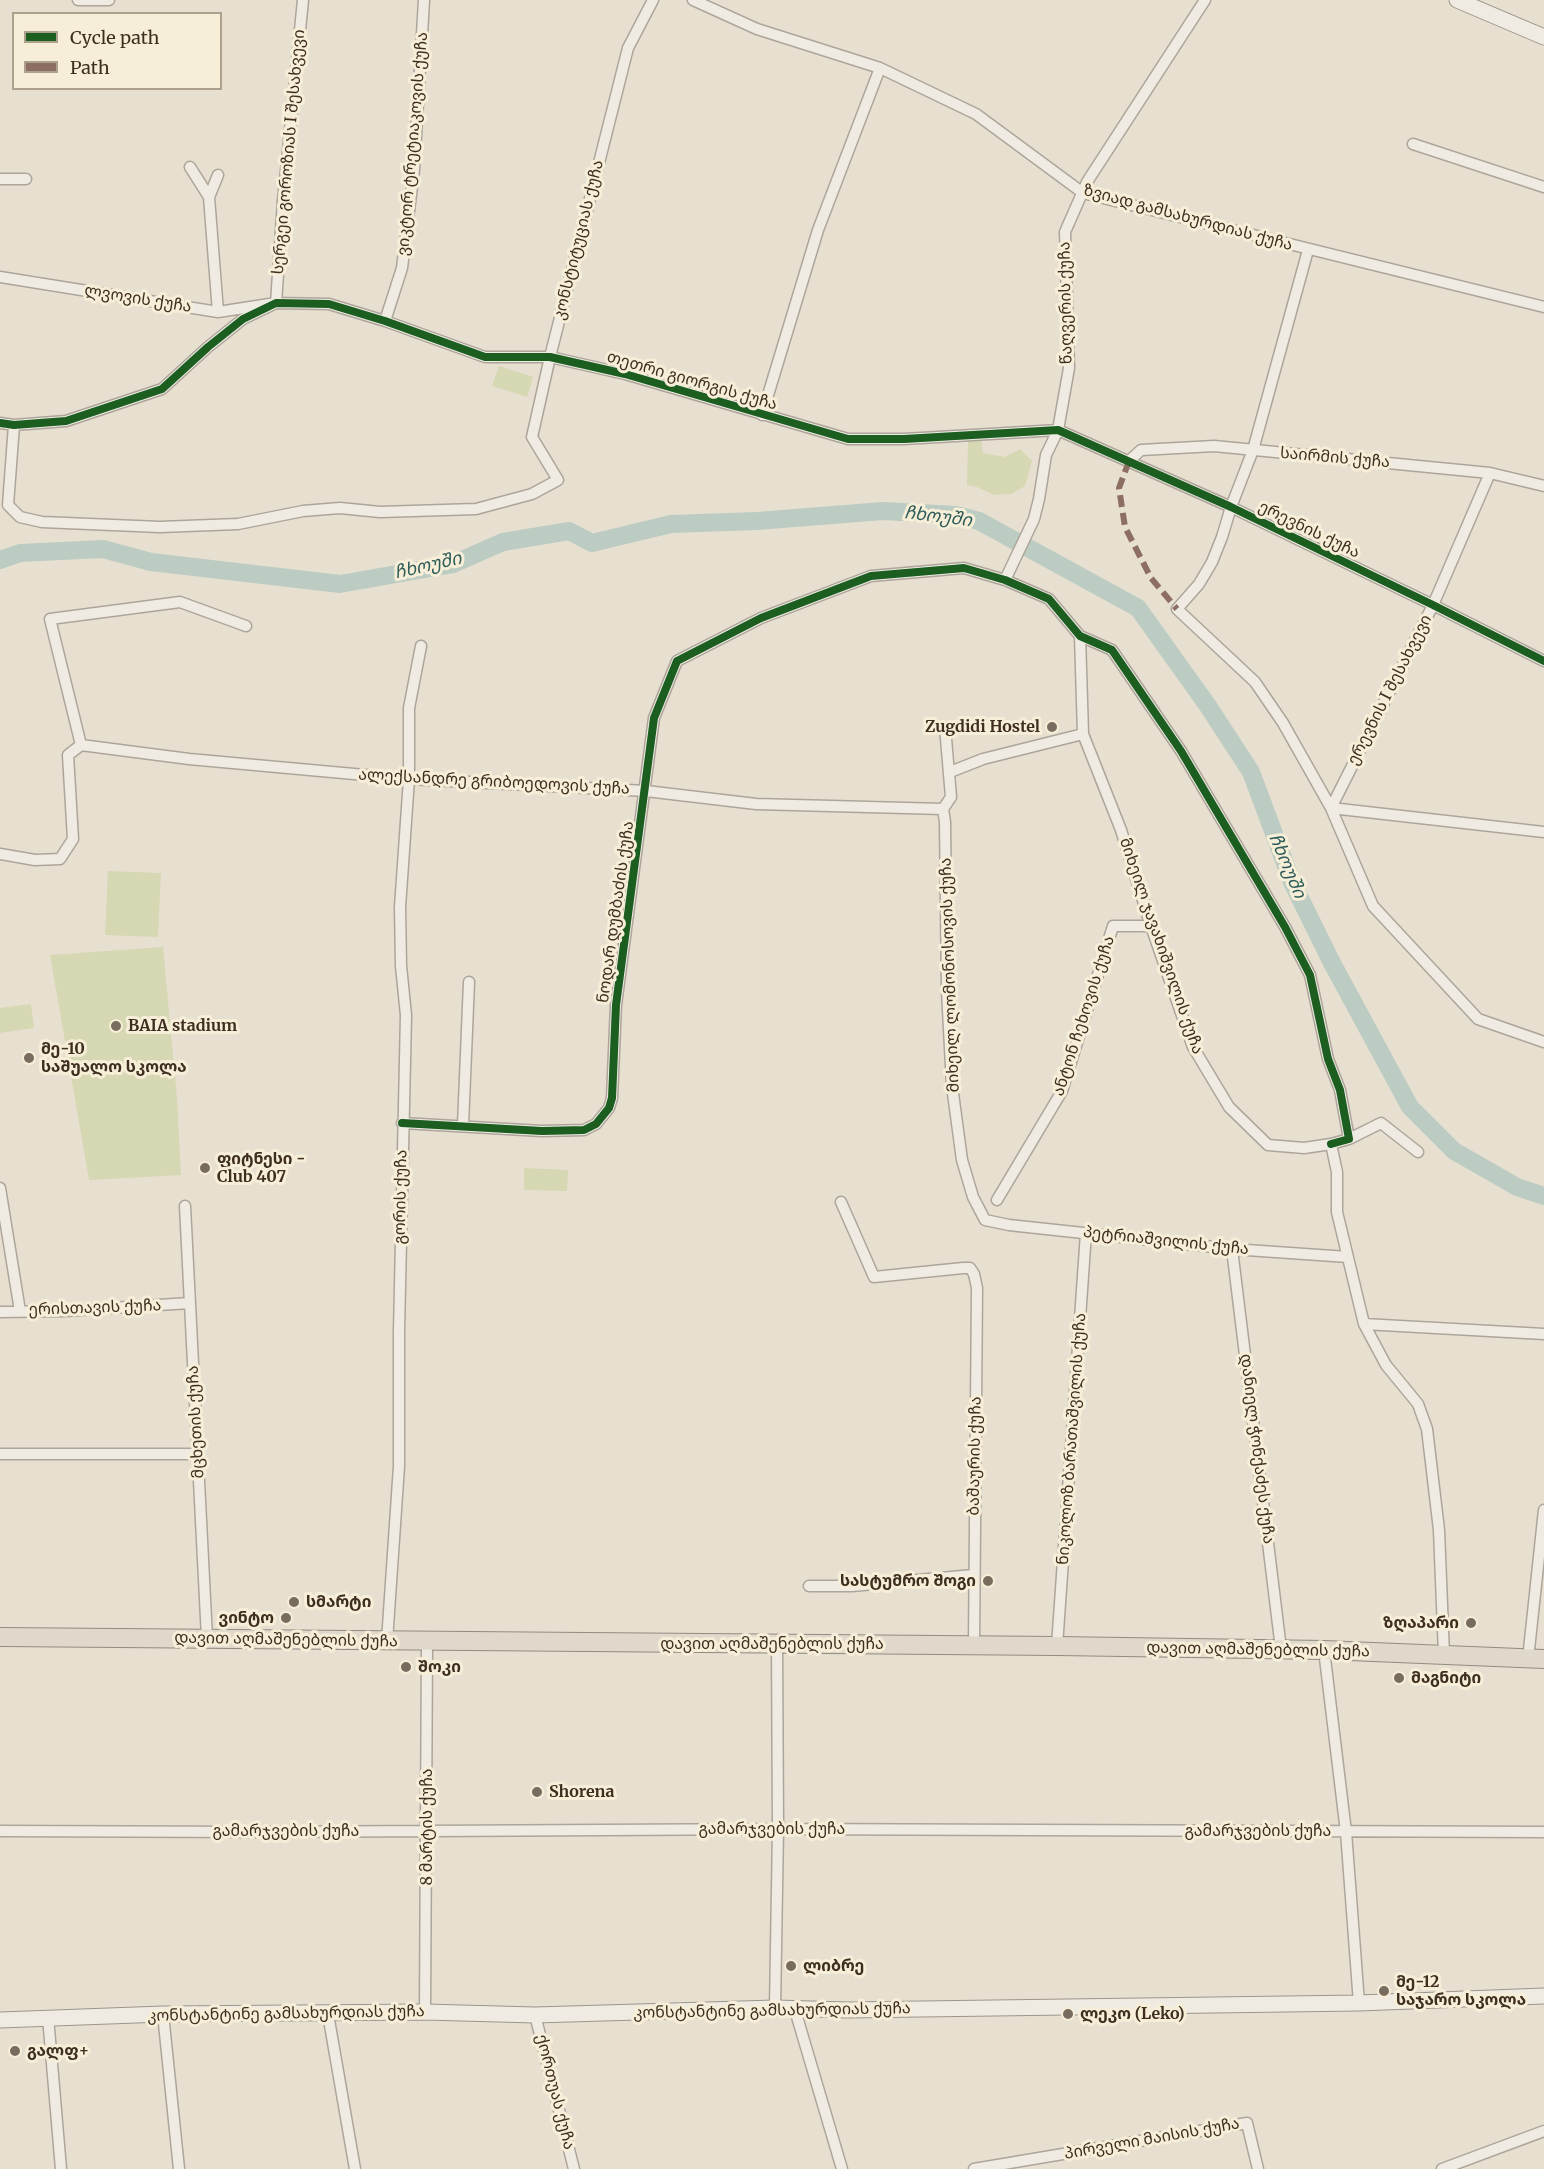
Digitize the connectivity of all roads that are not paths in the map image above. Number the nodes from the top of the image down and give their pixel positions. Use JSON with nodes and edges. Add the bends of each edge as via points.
{"nodes":[{"id":1,"x":78,"y":0,"type":"edge"},
{"id":2,"x":109,"y":0,"type":"edge"},
{"id":3,"x":303,"y":0,"type":"edge"},
{"id":4,"x":424,"y":0,"type":"edge"},
{"id":5,"x":653,"y":0,"type":"edge"},
{"id":6,"x":693,"y":0,"type":"edge"},
{"id":7,"x":1205,"y":0,"type":"edge"},
{"id":8,"x":1457,"y":0,"type":"edge"},
{"id":9,"x":1544,"y":37,"type":"edge"},
{"id":10,"x":880,"y":68,"type":"junction"},
{"id":11,"x":1413,"y":144,"type":"dead end"},
{"id":12,"x":190,"y":167,"type":"dead end"},
{"id":13,"x":218,"y":175,"type":"dead end"},
{"id":14,"x":0,"y":179,"type":"edge"},
{"id":15,"x":26,"y":179,"type":"dead end"},
{"id":16,"x":1544,"y":187,"type":"edge"},
{"id":17,"x":1083,"y":193,"type":"junction"},
{"id":18,"x":209,"y":198,"type":"junction"},
{"id":19,"x":1308,"y":250,"type":"junction"},
{"id":20,"x":0,"y":277,"type":"edge"},
{"id":21,"x":276,"y":303,"type":"junction"},
{"id":22,"x":1544,"y":307,"type":"edge"},
{"id":23,"x":218,"y":312,"type":"junction"},
{"id":24,"x":385,"y":321,"type":"junction"},
{"id":25,"x":550,"y":357,"type":"junction"},
{"id":26,"x":762,"y":415,"type":"junction"},
{"id":27,"x":0,"y":423,"type":"edge"},
{"id":28,"x":14,"y":425,"type":"junction"},
{"id":29,"x":1058,"y":430,"type":"junction"},
{"id":30,"x":1253,"y":450,"type":"junction"},
{"id":31,"x":1129,"y":461,"type":"junction"},
{"id":32,"x":1490,"y":473,"type":"junction"},
{"id":33,"x":1544,"y":486,"type":"edge"},
{"id":34,"x":1231,"y":507,"type":"junction"},
{"id":35,"x":1005,"y":580,"type":"junction"},
{"id":36,"x":1433,"y":605,"type":"junction"},
{"id":37,"x":246,"y":626,"type":"dead end"},
{"id":38,"x":1080,"y":636,"type":"junction"},
{"id":39,"x":421,"y":646,"type":"dead end"},
{"id":40,"x":1544,"y":662,"type":"edge"},
{"id":41,"x":945,"y":727,"type":"dead end"},
{"id":42,"x":1083,"y":734,"type":"junction"},
{"id":43,"x":81,"y":745,"type":"junction"},
{"id":44,"x":950,"y":772,"type":"junction"},
{"id":45,"x":410,"y":779,"type":"junction"},
{"id":46,"x":646,"y":791,"type":"junction"},
{"id":47,"x":1331,"y":808,"type":"junction"},
{"id":48,"x":943,"y":809,"type":"junction"},
{"id":49,"x":1544,"y":832,"type":"edge"},
{"id":50,"x":0,"y":854,"type":"edge"},
{"id":51,"x":1151,"y":926,"type":"junction"},
{"id":52,"x":469,"y":982,"type":"dead end"},
{"id":53,"x":1544,"y":1042,"type":"edge"},
{"id":54,"x":402,"y":1123,"type":"junction"},
{"id":55,"x":463,"y":1125,"type":"junction"},
{"id":56,"x":1349,"y":1139,"type":"junction"},
{"id":57,"x":1331,"y":1144,"type":"junction"},
{"id":58,"x":1418,"y":1152,"type":"dead end"},
{"id":59,"x":0,"y":1188,"type":"edge"},
{"id":60,"x":998,"y":1200,"type":"dead end"},
{"id":61,"x":841,"y":1202,"type":"dead end"},
{"id":62,"x":185,"y":1206,"type":"dead end"},
{"id":63,"x":985,"y":1220,"type":"joint"},
{"id":64,"x":1086,"y":1233,"type":"junction"},
{"id":65,"x":1232,"y":1249,"type":"junction"},
{"id":66,"x":1348,"y":1257,"type":"junction"},
{"id":67,"x":190,"y":1303,"type":"junction"},
{"id":68,"x":20,"y":1311,"type":"junction"},
{"id":69,"x":0,"y":1312,"type":"edge"},
{"id":70,"x":1364,"y":1324,"type":"junction"},
{"id":71,"x":1544,"y":1334,"type":"edge"},
{"id":72,"x":0,"y":1454,"type":"edge"},
{"id":73,"x":198,"y":1454,"type":"junction"},
{"id":74,"x":1544,"y":1510,"type":"edge"},
{"id":75,"x":973,"y":1575,"type":"junction"},
{"id":76,"x":809,"y":1586,"type":"dead end"},
{"id":77,"x":0,"y":1638,"type":"edge"},
{"id":78,"x":207,"y":1638,"type":"junction"},
{"id":79,"x":387,"y":1641,"type":"junction"},
{"id":80,"x":427,"y":1641,"type":"junction"},
{"id":81,"x":777,"y":1643,"type":"junction"},
{"id":82,"x":974,"y":1645,"type":"junction"},
{"id":83,"x":1057,"y":1646,"type":"junction"},
{"id":84,"x":1281,"y":1649,"type":"junction"},
{"id":85,"x":1324,"y":1650,"type":"junction"},
{"id":86,"x":1444,"y":1655,"type":"junction"},
{"id":87,"x":1536,"y":1659,"type":"edge"},
{"id":88,"x":778,"y":1829,"type":"junction"},
{"id":89,"x":428,"y":1830,"type":"junction"},
{"id":90,"x":0,"y":1831,"type":"edge"},
{"id":91,"x":1346,"y":1832,"type":"junction"},
{"id":92,"x":1544,"y":1832,"type":"edge"},
{"id":93,"x":1544,"y":1996,"type":"edge"},
{"id":94,"x":1359,"y":2004,"type":"junction"},
{"id":95,"x":775,"y":2008,"type":"junction"},
{"id":96,"x":795,"y":2010,"type":"junction"},
{"id":97,"x":425,"y":2012,"type":"junction"},
{"id":98,"x":163,"y":2014,"type":"junction"},
{"id":99,"x":328,"y":2014,"type":"junction"},
{"id":100,"x":536,"y":2014,"type":"junction"},
{"id":101,"x":48,"y":2017,"type":"junction"},
{"id":102,"x":0,"y":2020,"type":"edge"},
{"id":103,"x":1544,"y":2131,"type":"edge"},
{"id":104,"x":61,"y":2169,"type":"edge"},
{"id":105,"x":178,"y":2169,"type":"edge"},
{"id":106,"x":355,"y":2169,"type":"edge"},
{"id":107,"x":574,"y":2169,"type":"edge"},
{"id":108,"x":842,"y":2169,"type":"edge"},
{"id":109,"x":974,"y":2169,"type":"edge"},
{"id":110,"x":1258,"y":2169,"type":"edge"},
{"id":111,"x":1442,"y":2169,"type":"edge"}],
"edges":[{"from":1,"to":2,"type":"street"},
{"from":3,"to":21,"type":"street","name":"სერგეი გოროზიას I შესახვევი"},
{"from":4,"to":24,"type":"street","name":"ვიკტორ ტრეტიაკოვის ქუჩა","via":[[414,170],[402,268]]},
{"from":5,"to":25,"type":"street","name":"კონსტიტუციას ქუჩა","via":[[628,48]]},
{"from":6,"to":10,"type":"street","name":"ზვიად გამსახურდიას ქუჩა","via":[[757,29]]},
{"from":7,"to":17,"type":"street","name":"წაღვერის ქუჩა"},
{"from":8,"to":9,"type":"main road"},
{"from":10,"to":17,"type":"street","name":"ზვიად გამსახურდიას ქუჩა","via":[[976,114]]},
{"from":10,"to":26,"type":"street","via":[[818,230]]},
{"from":11,"to":16,"type":"street"},
{"from":12,"to":18,"type":"street"},
{"from":13,"to":18,"type":"street"},
{"from":14,"to":15,"type":"street"},
{"from":17,"to":19,"type":"street","name":"ზვიად გამსახურდიას ქუჩა"},
{"from":17,"to":29,"type":"street","name":"წაღვერის ქუჩა","via":[[1065,232],[1069,368]]},
{"from":18,"to":23,"type":"street"},
{"from":19,"to":22,"type":"street","name":"ზვიად გამსახურდიას ქუჩა"},
{"from":19,"to":30,"type":"street"},
{"from":20,"to":23,"type":"street","name":"ლვოვის ქუჩა"},
{"from":21,"to":23,"type":"street","name":"ლვოვის ქუჩა"},
{"from":21,"to":24,"type":"street","name":"თეთრი გიორგის ქუჩა","via":[[328,304]]},
{"from":21,"to":28,"type":"street","name":"თეთრი გიორგის ქუჩა","via":[[243,319],[162,389],[66,421]]},
{"from":24,"to":25,"type":"street","name":"თეთრი გიორგის ქუჩა","via":[[485,357]]},
{"from":25,"to":26,"type":"street","name":"თეთრი გიორგის ქუჩა","via":[[625,374]]},
{"from":25,"to":28,"type":"street","name":"კონსტიტუციას ქუჩა","via":[[532,436],[558,480],[532,494],[476,510],[380,512],[340,508],[238,524],[171,526],[42,522],[20,517],[8,505]]},
{"from":26,"to":29,"type":"street","name":"თეთრი გიორგის ქუჩა","via":[[848,440]]},
{"from":27,"to":28,"type":"street","name":"თეთრი გიორგის ქუჩა"},
{"from":29,"to":31,"type":"street","name":"ერევნის ქუჩა"},
{"from":29,"to":35,"type":"street","name":"წაღვერის ქუჩა","via":[[1046,455],[1034,519]]},
{"from":30,"to":31,"type":"street","name":"საირმის ქუჩა","via":[[1214,446],[1141,450]]},
{"from":30,"to":32,"type":"street","name":"საირმის ქუჩა"},
{"from":30,"to":34,"type":"street"},
{"from":31,"to":34,"type":"street","name":"ერევნის ქუჩა"},
{"from":32,"to":33,"type":"street","name":"საირმის ქუჩა"},
{"from":32,"to":36,"type":"street","name":"ერევნის I შესახვევი"},
{"from":34,"to":36,"type":"street","name":"ერევნის ქუჩა"},
{"from":34,"to":47,"type":"street","via":[[1212,562],[1178,609],[1255,682]]},
{"from":35,"to":38,"type":"street","name":"ნოდარ დუმბაძის ქუჩა","via":[[1049,599]]},
{"from":35,"to":46,"type":"street","name":"ნოდარ დუმბაძის ქუჩა","via":[[964,568],[871,576],[761,618],[677,661],[654,718]]},
{"from":36,"to":40,"type":"street","name":"ერევნის ქუჩა"},
{"from":36,"to":47,"type":"street","name":"ერევნის I შესახვევი"},
{"from":37,"to":43,"type":"street","via":[[180,602],[50,619]]},
{"from":38,"to":42,"type":"street","name":"მიხეილ ჯავახიშვილის ქუჩა"},
{"from":38,"to":56,"type":"street","via":[[1112,650],[1182,751],[1285,927],[1310,975]]},
{"from":39,"to":45,"type":"street","name":"გორის ქუჩა","via":[[409,708]]},
{"from":41,"to":44,"type":"street","name":"მიხეილ ლომონოსოვის ქუჩა"},
{"from":42,"to":44,"type":"street","via":[[983,759]]},
{"from":42,"to":51,"type":"street","name":"მიხეილ ჯავახიშვილის ქუჩა","via":[[1121,830]]},
{"from":43,"to":45,"type":"street","name":"ალექსანდრე გრიბოედოვის ქუჩა"},
{"from":43,"to":50,"type":"street","via":[[68,755],[73,839],[60,859],[35,860]]},
{"from":44,"to":48,"type":"street","name":"მიხეილ ლომონოსოვის ქუჩა","via":[[951,797]]},
{"from":45,"to":46,"type":"street","name":"ალექსანდრე გრიბოედოვის ქუჩა"},
{"from":45,"to":54,"type":"street","name":"გორის ქუჩა","via":[[400,907],[406,1016]]},
{"from":46,"to":48,"type":"street","name":"ალექსანდრე გრიბოედოვის ქუჩა","via":[[756,804]]},
{"from":46,"to":55,"type":"street","name":"ნოდარ დუმბაძის ქუჩა","via":[[616,1005],[609,1108],[596,1124],[584,1130]]},
{"from":47,"to":49,"type":"street"},
{"from":47,"to":53,"type":"street","via":[[1373,906],[1478,1019]]},
{"from":48,"to":63,"type":"street","name":"მიხეილ ლომონოსოვის ქუჩა","via":[[952,1086],[962,1160]]},
{"from":51,"to":57,"type":"street","name":"მიხეილ ჯავახიშვილის ქუჩა","via":[[1193,1047],[1229,1107],[1268,1145],[1304,1148]]},
{"from":51,"to":60,"type":"street","name":"ანტონ ჩეხოვის ქუჩა","via":[[1113,926],[1062,1091]]},
{"from":52,"to":55,"type":"street"},
{"from":54,"to":55,"type":"street","name":"ნოდარ დუმბაძის ქუჩა"},
{"from":54,"to":79,"type":"street","name":"გორის ქუჩა","via":[[399,1466]]},
{"from":56,"to":57,"type":"street","name":"მიხეილ ჯავახიშვილის ქუჩა"},
{"from":56,"to":58,"type":"street","name":"მიხეილ ჯავახიშვილის ქუჩა","via":[[1381,1123]]},
{"from":57,"to":66,"type":"street","via":[[1337,1172],[1337,1212]]},
{"from":59,"to":68,"type":"street"},
{"from":61,"to":75,"type":"street","name":"ბაშაურის ქუჩა","via":[[874,1277],[970,1268],[974,1274],[977,1288]]},
{"from":62,"to":67,"type":"street","name":"მცხეთის ქუჩა"},
{"from":63,"to":64,"type":"street","name":"პეტრიაშვილის ქუჩა"},
{"from":64,"to":65,"type":"street","name":"პეტრიაშვილის ქუჩა"},
{"from":64,"to":83,"type":"street","name":"ნიკოლოზ ბარათაშვილის ქუჩა"},
{"from":65,"to":66,"type":"street","name":"პეტრიაშვილის ქუჩა"},
{"from":65,"to":84,"type":"street","name":"დანიელ ჭონქაძეს ქუჩა"},
{"from":66,"to":70,"type":"street"},
{"from":67,"to":68,"type":"street","name":"ერისთავის ქუჩა"},
{"from":67,"to":73,"type":"street","name":"მცხეთის ქუჩა"},
{"from":68,"to":69,"type":"street","name":"ერისთავის ქუჩა"},
{"from":70,"to":71,"type":"street"},
{"from":70,"to":86,"type":"street","via":[[1386,1365],[1418,1404],[1427,1429],[1439,1530]]},
{"from":72,"to":73,"type":"street"},
{"from":73,"to":78,"type":"street","name":"მცხეთის ქუჩა"},
{"from":74,"to":87,"type":"street"},
{"from":75,"to":76,"type":"street"},
{"from":75,"to":82,"type":"street","name":"ბაშაურის ქუჩა"},
{"from":77,"to":78,"type":"highway","name":"დავით აღმაშენებლის ქუჩა"},
{"from":78,"to":79,"type":"highway","name":"დავით აღმაშენებლის ქუჩა"},
{"from":79,"to":80,"type":"highway","name":"დავით აღმაშენებლის ქუჩა"},
{"from":80,"to":81,"type":"highway","name":"დავით აღმაშენებლის ქუჩა"},
{"from":80,"to":89,"type":"street","name":"8 მარტის ქუჩა"},
{"from":81,"to":82,"type":"highway","name":"დავით აღმაშენებლის ქუჩა"},
{"from":81,"to":88,"type":"street"},
{"from":82,"to":83,"type":"highway","name":"დავით აღმაშენებლის ქუჩა"},
{"from":83,"to":84,"type":"highway","name":"დავით აღმაშენებლის ქუჩა"},
{"from":84,"to":85,"type":"highway","name":"დავით აღმაშენებლის ქუჩა"},
{"from":85,"to":86,"type":"highway","name":"დავით აღმაშენებლის ქუჩა"},
{"from":85,"to":91,"type":"street"},
{"from":86,"to":87,"type":"highway","name":"დავით აღმაშენებლის ქუჩა"},
{"from":88,"to":89,"type":"street","name":"გამარჯვების ქუჩა"},
{"from":88,"to":91,"type":"street","name":"გამარჯვების ქუჩა"},
{"from":88,"to":95,"type":"street"},
{"from":89,"to":90,"type":"street","name":"გამარჯვების ქუჩა"},
{"from":89,"to":97,"type":"street","name":"8 მარტის ქუჩა"},
{"from":91,"to":92,"type":"street","name":"გამარჯვების ქუჩა"},
{"from":91,"to":94,"type":"street"},
{"from":93,"to":94,"type":"main road","name":"კონსტანტინე გამსახურდიას ქუჩა"},
{"from":94,"to":96,"type":"main road","name":"კონსტანტინე გამსახურდიას ქუჩა"},
{"from":95,"to":96,"type":"main road","name":"კონსტანტინე გამსახურდიას ქუჩა"},
{"from":95,"to":100,"type":"main road","name":"კონსტანტინე გამსახურდიას ქუჩა"},
{"from":96,"to":108,"type":"street"},
{"from":97,"to":99,"type":"main road","name":"კონსტანტინე გამსახურდიას ქუჩა"},
{"from":97,"to":100,"type":"main road","name":"კონსტანტინე გამსახურდიას ქუჩა"},
{"from":98,"to":99,"type":"main road","name":"კონსტანტინე გამსახურდიას ქუჩა"},
{"from":98,"to":101,"type":"main road","name":"კონსტანტინე გამსახურდიას ქუჩა"},
{"from":98,"to":105,"type":"street"},
{"from":99,"to":106,"type":"street"},
{"from":100,"to":107,"type":"street","name":"ქორთუას ქუჩა"},
{"from":101,"to":102,"type":"main road","name":"კონსტანტინე გამსახურდიას ქუჩა"},
{"from":101,"to":104,"type":"street"},
{"from":103,"to":111,"type":"street"},
{"from":109,"to":110,"type":"street","name":"პირველი მაისის ქუჩა","via":[[1247,2123]]}]}
